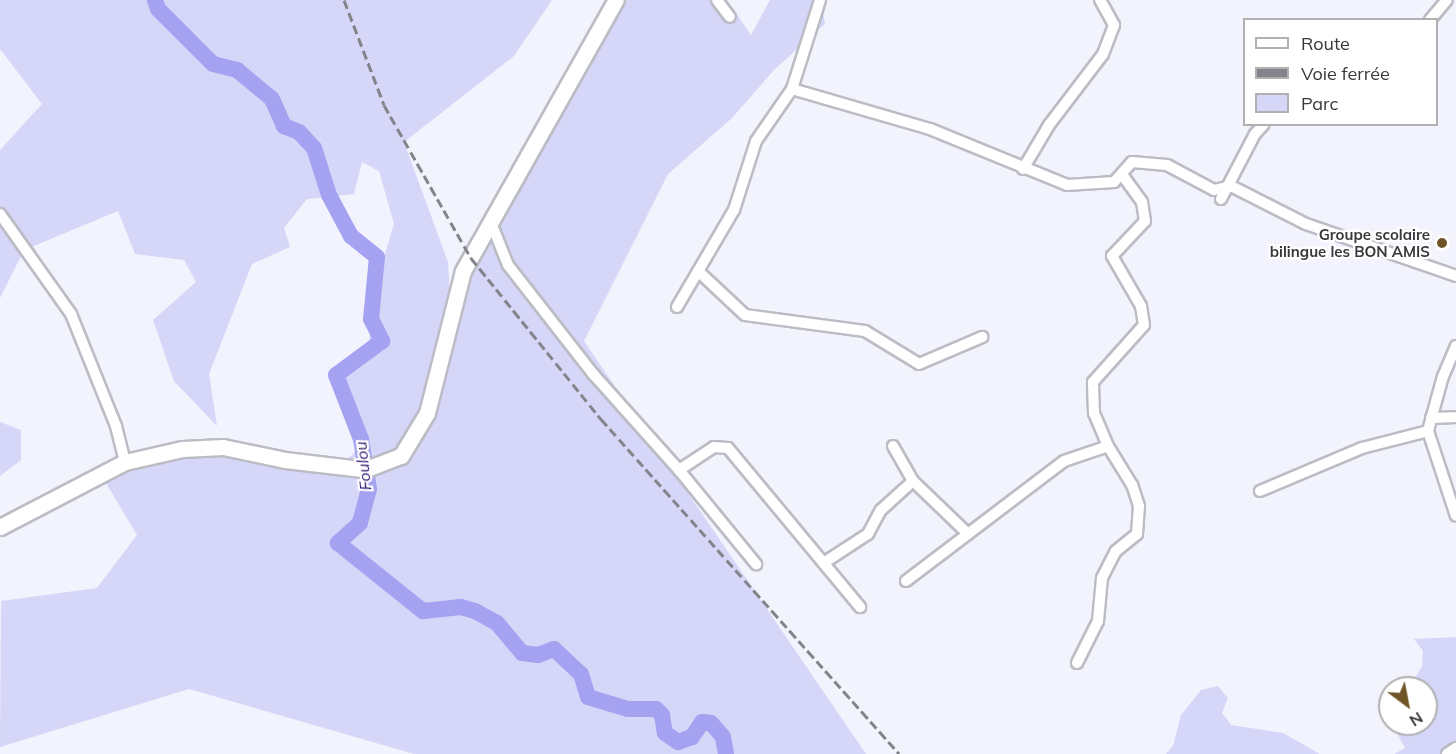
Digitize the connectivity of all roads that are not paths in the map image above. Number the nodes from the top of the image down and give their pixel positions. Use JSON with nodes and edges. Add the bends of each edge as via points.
{"nodes":[{"id":1,"x":616,"y":0,"type":"edge"},
{"id":2,"x":717,"y":0,"type":"edge"},
{"id":3,"x":820,"y":0,"type":"edge"},
{"id":4,"x":1100,"y":0,"type":"edge"},
{"id":5,"x":1447,"y":0,"type":"edge"},
{"id":6,"x":730,"y":16,"type":"dead end"},
{"id":7,"x":1432,"y":18,"type":"edge"},
{"id":8,"x":792,"y":89,"type":"junction"},
{"id":9,"x":1262,"y":126,"type":"edge"},
{"id":10,"x":1023,"y":169,"type":"junction"},
{"id":11,"x":1122,"y":174,"type":"junction"},
{"id":12,"x":1231,"y":186,"type":"junction"},
{"id":13,"x":1221,"y":199,"type":"dead end"},
{"id":14,"x":0,"y":214,"type":"edge"},
{"id":15,"x":490,"y":220,"type":"junction"},
{"id":16,"x":698,"y":272,"type":"junction"},
{"id":17,"x":1456,"y":276,"type":"edge"},
{"id":18,"x":677,"y":307,"type":"dead end"},
{"id":19,"x":982,"y":337,"type":"dead end"},
{"id":20,"x":1456,"y":346,"type":"edge"},
{"id":21,"x":1456,"y":417,"type":"edge"},
{"id":22,"x":1431,"y":418,"type":"junction"},
{"id":23,"x":1428,"y":431,"type":"junction"},
{"id":24,"x":893,"y":446,"type":"dead end"},
{"id":25,"x":1108,"y":446,"type":"junction"},
{"id":26,"x":125,"y":462,"type":"junction"},
{"id":27,"x":680,"y":470,"type":"junction"},
{"id":28,"x":913,"y":481,"type":"junction"},
{"id":29,"x":1260,"y":492,"type":"dead end"},
{"id":30,"x":1453,"y":498,"type":"edge"},
{"id":31,"x":1456,"y":516,"type":"edge"},
{"id":32,"x":0,"y":527,"type":"edge"},
{"id":33,"x":968,"y":534,"type":"junction"},
{"id":34,"x":825,"y":562,"type":"junction"},
{"id":35,"x":756,"y":564,"type":"dead end"},
{"id":36,"x":906,"y":581,"type":"dead end"},
{"id":37,"x":860,"y":607,"type":"dead end"},
{"id":38,"x":1077,"y":663,"type":"dead end"},
{"id":39,"x":1456,"y":748,"type":"edge"},
{"id":40,"x":1447,"y":754,"type":"edge"}],
"edges":[{"from":1,"to":15,"type":"street"},
{"from":2,"to":6,"type":"street"},
{"from":3,"to":8,"type":"street"},
{"from":4,"to":10,"type":"street","via":[[1114,25],[1103,54],[1049,125]]},
{"from":5,"to":7,"type":"street"},
{"from":8,"to":10,"type":"street","via":[[930,129]]},
{"from":8,"to":16,"type":"street","via":[[756,141],[734,210]]},
{"from":9,"to":12,"type":"street"},
{"from":10,"to":11,"type":"street","via":[[1067,185],[1114,182]]},
{"from":11,"to":12,"type":"street","via":[[1132,162],[1167,165],[1214,190]]},
{"from":11,"to":25,"type":"street","via":[[1142,202],[1145,220],[1112,256],[1141,306],[1144,325],[1093,382],[1094,412]]},
{"from":12,"to":13,"type":"street"},
{"from":12,"to":17,"type":"street","via":[[1306,224]]},
{"from":14,"to":26,"type":"street","via":[[70,314],[116,426]]},
{"from":15,"to":26,"type":"street","via":[[463,271],[427,413],[401,456],[365,468],[285,460],[223,447],[182,449]]},
{"from":15,"to":27,"type":"street","via":[[508,265],[594,375]]},
{"from":16,"to":18,"type":"street"},
{"from":16,"to":19,"type":"street","via":[[745,315],[865,331],[919,364]]},
{"from":20,"to":22,"type":"street"},
{"from":21,"to":22,"type":"street"},
{"from":22,"to":23,"type":"street"},
{"from":23,"to":29,"type":"street","via":[[1362,448]]},
{"from":23,"to":30,"type":"street"},
{"from":24,"to":28,"type":"street"},
{"from":25,"to":33,"type":"street","via":[[1064,461]]},
{"from":25,"to":38,"type":"street","via":[[1132,485],[1139,506],[1137,534],[1116,551],[1102,578],[1098,621]]},
{"from":26,"to":32,"type":"street"},
{"from":27,"to":34,"type":"street","via":[[714,447],[728,448]]},
{"from":27,"to":35,"type":"street"},
{"from":28,"to":33,"type":"street"},
{"from":28,"to":34,"type":"street","via":[[881,510],[868,534]]},
{"from":30,"to":31,"type":"street"},
{"from":33,"to":36,"type":"street"},
{"from":34,"to":37,"type":"street"},
{"from":39,"to":40,"type":"street"}]}
